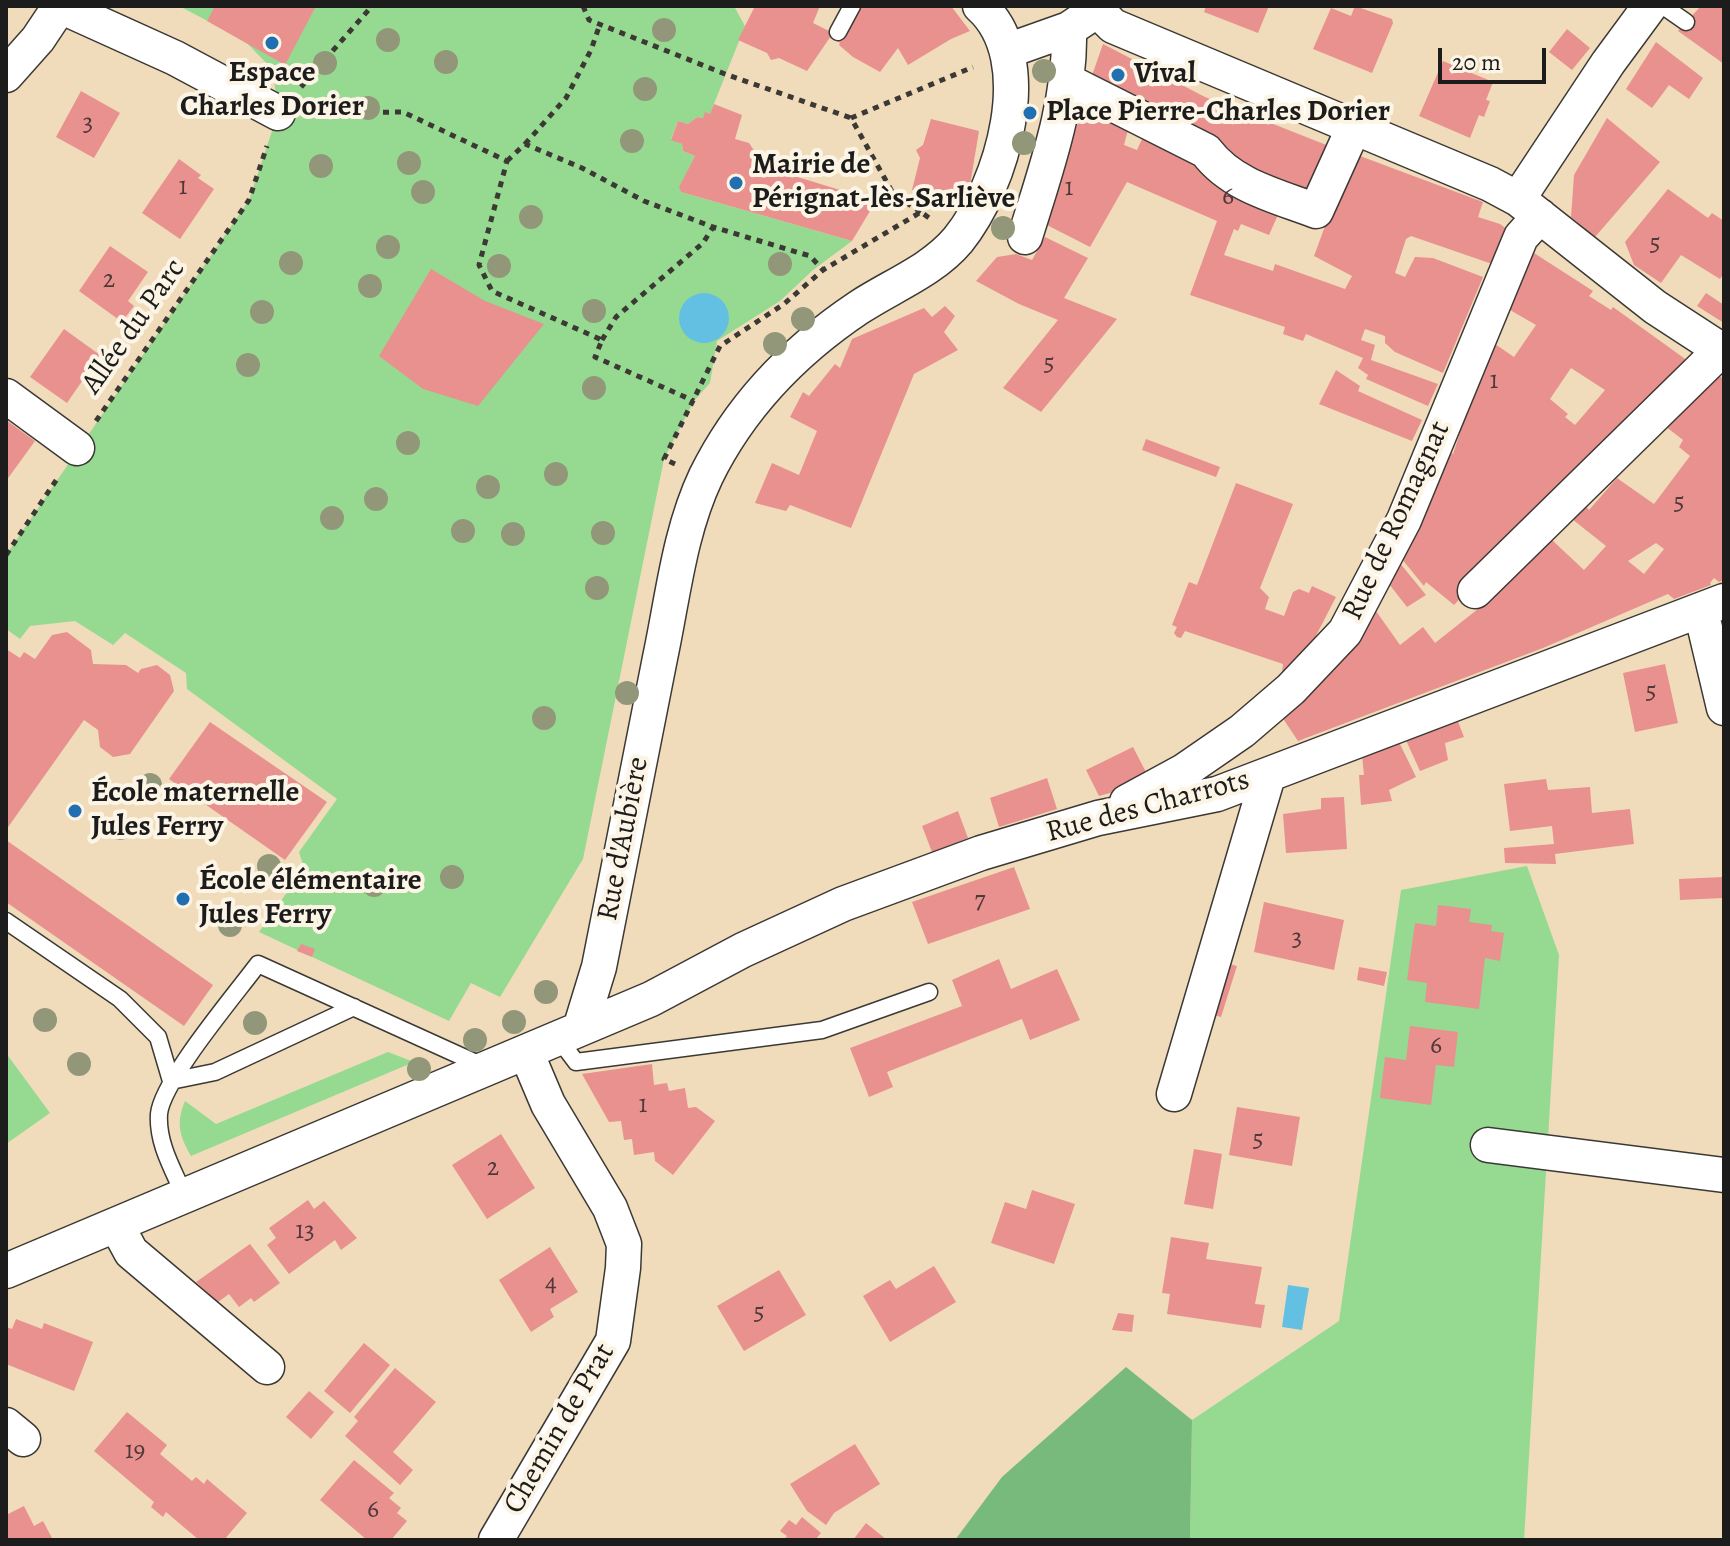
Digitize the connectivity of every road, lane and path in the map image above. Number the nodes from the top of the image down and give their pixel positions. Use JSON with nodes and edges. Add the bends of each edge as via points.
{"nodes":[{"id":1,"x":60,"y":6,"type":"edge"},
{"id":2,"x":372,"y":6,"type":"edge"},
{"id":3,"x":583,"y":6,"type":"edge"},
{"id":4,"x":852,"y":6,"type":"edge"},
{"id":5,"x":1650,"y":6,"type":"edge"},
{"id":6,"x":1663,"y":6,"type":"edge"},
{"id":7,"x":984,"y":10,"type":"edge"},
{"id":8,"x":1093,"y":18,"type":"edge"},
{"id":9,"x":1686,"y":22,"type":"dead end"},
{"id":10,"x":600,"y":24,"type":"junction"},
{"id":11,"x":838,"y":32,"type":"dead end"},
{"id":12,"x":1007,"y":51,"type":"junction"},
{"id":13,"x":6,"y":75,"type":"edge"},
{"id":14,"x":955,"y":75,"type":"dead end"},
{"id":15,"x":1067,"y":81,"type":"junction"},
{"id":16,"x":278,"y":113,"type":"junction"},
{"id":17,"x":851,"y":118,"type":"junction"},
{"id":18,"x":1354,"y":127,"type":"junction"},
{"id":19,"x":525,"y":144,"type":"junction"},
{"id":20,"x":507,"y":161,"type":"junction"},
{"id":21,"x":1529,"y":208,"type":"junction"},
{"id":22,"x":921,"y":212,"type":"dead end"},
{"id":23,"x":713,"y":227,"type":"junction"},
{"id":24,"x":1025,"y":237,"type":"dead end"},
{"id":25,"x":823,"y":270,"type":"dead end"},
{"id":26,"x":602,"y":340,"type":"junction"},
{"id":27,"x":1723,"y":350,"type":"edge"},
{"id":28,"x":6,"y":396,"type":"edge"},
{"id":29,"x":694,"y":401,"type":"dead end"},
{"id":30,"x":77,"y":448,"type":"junction"},
{"id":31,"x":6,"y":555,"type":"edge"},
{"id":32,"x":1475,"y":591,"type":"dead end"},
{"id":33,"x":1712,"y":606,"type":"edge"},
{"id":34,"x":1724,"y":708,"type":"edge"},
{"id":35,"x":1268,"y":776,"type":"junction"},
{"id":36,"x":1098,"y":818,"type":"junction"},
{"id":37,"x":6,"y":921,"type":"edge"},
{"id":38,"x":929,"y":992,"type":"dead end"},
{"id":39,"x":354,"y":1007,"type":"junction"},
{"id":40,"x":569,"y":1034,"type":"junction"},
{"id":41,"x":526,"y":1052,"type":"junction"},
{"id":42,"x":488,"y":1069,"type":"junction"},
{"id":43,"x":171,"y":1081,"type":"junction"},
{"id":44,"x":1174,"y":1094,"type":"dead end"},
{"id":45,"x":1488,"y":1145,"type":"dead end"},
{"id":46,"x":1724,"y":1175,"type":"edge"},
{"id":47,"x":185,"y":1197,"type":"junction"},
{"id":48,"x":117,"y":1226,"type":"junction"},
{"id":49,"x":6,"y":1271,"type":"edge"},
{"id":50,"x":267,"y":1367,"type":"dead end"},
{"id":51,"x":496,"y":1540,"type":"edge"}],
"edges":[{"from":1,"to":13,"type":"street"},
{"from":1,"to":16,"type":"street"},
{"from":2,"to":16,"type":"path"},
{"from":3,"to":10,"type":"path","via":[[589,20]]},
{"from":4,"to":11,"type":"lane"},
{"from":5,"to":21,"type":"street","name":"Rue de Romagnat","via":[[1608,63]]},
{"from":6,"to":9,"type":"lane"},
{"from":7,"to":12,"type":"street"},
{"from":8,"to":12,"type":"street"},
{"from":8,"to":15,"type":"street"},
{"from":8,"to":18,"type":"street"},
{"from":10,"to":17,"type":"path"},
{"from":10,"to":19,"type":"path","via":[[566,98]]},
{"from":12,"to":40,"type":"street","name":"Rue d'Aubière","via":[[1012,90],[1001,156],[957,240],[815,339],[766,385],[705,478],[681,545],[599,967]]},
{"from":14,"to":17,"type":"path"},
{"from":15,"to":18,"type":"street","via":[[1206,151],[1240,181],[1316,211]]},
{"from":15,"to":24,"type":"street"},
{"from":16,"to":20,"type":"path","via":[[403,112]]},
{"from":16,"to":30,"type":"path","name":"Allée du Parc","via":[[249,200]]},
{"from":17,"to":22,"type":"path","via":[[894,195]]},
{"from":18,"to":21,"type":"street","via":[[1490,184]]},
{"from":19,"to":20,"type":"path"},
{"from":19,"to":23,"type":"path","via":[[644,201]]},
{"from":20,"to":26,"type":"path","via":[[479,265],[492,291]]},
{"from":21,"to":27,"type":"street","via":[[1655,307]]},
{"from":21,"to":36,"type":"street","name":"Rue de Romagnat","via":[[1404,520],[1345,632],[1242,731],[1184,771]]},
{"from":23,"to":25,"type":"path","via":[[810,256]]},
{"from":23,"to":26,"type":"path","via":[[703,243],[616,317]]},
{"from":26,"to":29,"type":"path","via":[[595,357]]},
{"from":27,"to":32,"type":"street"},
{"from":28,"to":30,"type":"street"},
{"from":30,"to":31,"type":"path","name":"Allée du Parc"},
{"from":33,"to":34,"type":"street"},
{"from":33,"to":35,"type":"street","name":"Rue des Charrots"},
{"from":35,"to":36,"type":"street","name":"Rue des Charrots","via":[[1217,794]]},
{"from":35,"to":44,"type":"street"},
{"from":36,"to":40,"type":"street","name":"Rue des Charrots","via":[[981,853],[843,904]]},
{"from":37,"to":43,"type":"lane","via":[[120,999],[158,1037]]},
{"from":38,"to":40,"type":"lane","via":[[822,1030],[724,1045],[576,1062]]},
{"from":39,"to":42,"type":"lane"},
{"from":39,"to":43,"type":"lane","via":[[215,1072]]},
{"from":39,"to":43,"type":"lane","via":[[258,964]]},
{"from":40,"to":41,"type":"street"},
{"from":41,"to":42,"type":"street"},
{"from":41,"to":51,"type":"street","name":"Chemin de Prat","via":[[548,1104],[610,1208],[624,1244],[623,1268],[613,1341]]},
{"from":42,"to":47,"type":"street"},
{"from":43,"to":47,"type":"lane","via":[[159,1113],[162,1144]]},
{"from":45,"to":46,"type":"street"},
{"from":47,"to":48,"type":"street"},
{"from":48,"to":49,"type":"street"},
{"from":48,"to":50,"type":"street","via":[[131,1252]]}]}
